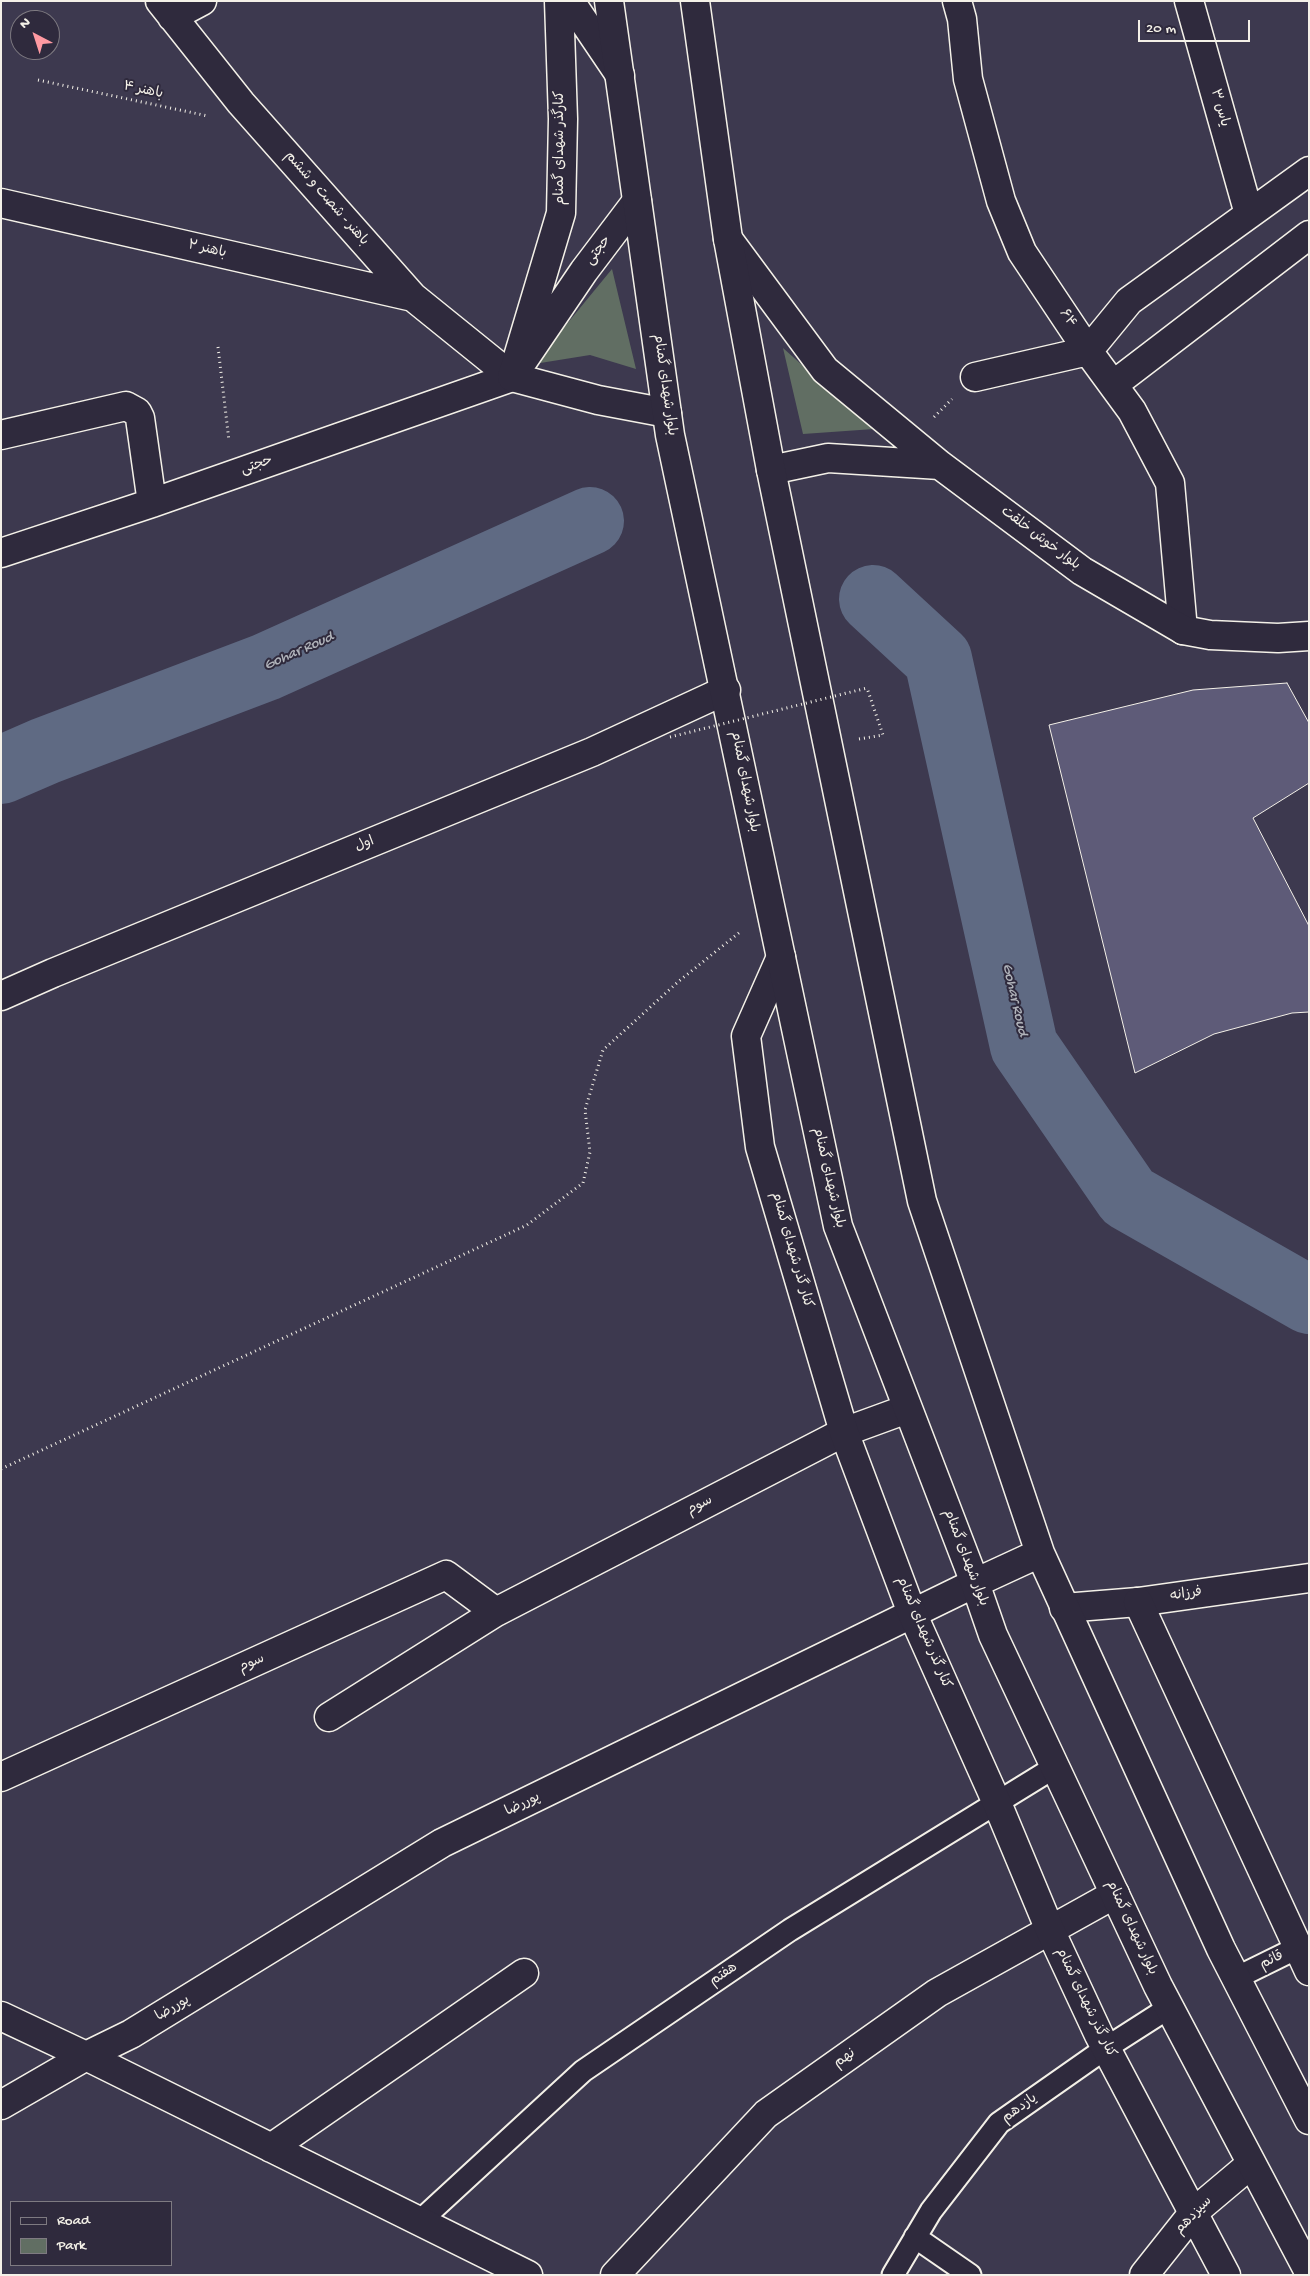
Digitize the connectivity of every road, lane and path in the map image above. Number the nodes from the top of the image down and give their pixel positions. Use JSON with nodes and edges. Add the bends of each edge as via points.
{"nodes":[{"id":1,"x":202,"y":1,"type":"edge"},
{"id":2,"x":559,"y":1,"type":"edge"},
{"id":3,"x":570,"y":1,"type":"edge"},
{"id":4,"x":609,"y":1,"type":"edge"},
{"id":5,"x":695,"y":1,"type":"edge"},
{"id":6,"x":957,"y":1,"type":"edge"},
{"id":7,"x":1189,"y":1,"type":"edge"},
{"id":8,"x":166,"y":9,"type":"edge"},
{"id":9,"x":620,"y":75,"type":"junction"},
{"id":10,"x":38,"y":80,"type":"dead end"},
{"id":11,"x":241,"y":103,"type":"junction"},
{"id":12,"x":1309,"y":171,"type":"edge"},
{"id":13,"x":638,"y":200,"type":"junction"},
{"id":14,"x":1,"y":203,"type":"edge"},
{"id":15,"x":1249,"y":214,"type":"junction"},
{"id":16,"x":1309,"y":235,"type":"edge"},
{"id":17,"x":728,"y":239,"type":"junction"},
{"id":18,"x":413,"y":297,"type":"junction"},
{"id":19,"x":218,"y":347,"type":"dead end"},
{"id":20,"x":1088,"y":351,"type":"junction"},
{"id":21,"x":512,"y":377,"type":"junction"},
{"id":22,"x":975,"y":377,"type":"joint"},
{"id":23,"x":1113,"y":385,"type":"junction"},
{"id":24,"x":667,"y":413,"type":"junction"},
{"id":25,"x":1,"y":435,"type":"edge"},
{"id":26,"x":910,"y":440,"type":"junction"},
{"id":27,"x":940,"y":465,"type":"junction"},
{"id":28,"x":771,"y":470,"type":"junction"},
{"id":29,"x":233,"y":474,"type":"junction"},
{"id":30,"x":152,"y":503,"type":"junction"},
{"id":31,"x":1,"y":553,"type":"edge"},
{"id":32,"x":1184,"y":630,"type":"junction"},
{"id":33,"x":1309,"y":636,"type":"edge"},
{"id":34,"x":726,"y":690,"type":"junction"},
{"id":35,"x":883,"y":735,"type":"dead end"},
{"id":36,"x":670,"y":737,"type":"dead end"},
{"id":37,"x":770,"y":908,"type":"junction"},
{"id":38,"x":781,"y":957,"type":"junction"},
{"id":39,"x":1,"y":996,"type":"edge"},
{"id":40,"x":907,"y":1409,"type":"junction"},
{"id":41,"x":844,"y":1432,"type":"junction"},
{"id":42,"x":1,"y":1469,"type":"edge"},
{"id":43,"x":1040,"y":1553,"type":"junction"},
{"id":44,"x":1309,"y":1578,"type":"edge"},
{"id":45,"x":975,"y":1583,"type":"junction"},
{"id":46,"x":1138,"y":1602,"type":"junction"},
{"id":47,"x":1064,"y":1608,"type":"junction"},
{"id":48,"x":496,"y":1612,"type":"junction"},
{"id":49,"x":912,"y":1613,"type":"junction"},
{"id":50,"x":329,"y":1717,"type":"dead end"},
{"id":51,"x":1055,"y":1767,"type":"junction"},
{"id":52,"x":1,"y":1777,"type":"edge"},
{"id":53,"x":997,"y":1803,"type":"junction"},
{"id":54,"x":1115,"y":1894,"type":"junction"},
{"id":55,"x":1050,"y":1930,"type":"junction"},
{"id":56,"x":1305,"y":1955,"type":"edge"},
{"id":57,"x":524,"y":1973,"type":"dead end"},
{"id":58,"x":1236,"y":1978,"type":"junction"},
{"id":59,"x":1170,"y":2007,"type":"junction"},
{"id":60,"x":1,"y":2016,"type":"edge"},
{"id":61,"x":1106,"y":2048,"type":"junction"},
{"id":62,"x":86,"y":2056,"type":"junction"},
{"id":63,"x":1,"y":2105,"type":"edge"},
{"id":64,"x":1309,"y":2120,"type":"edge"},
{"id":65,"x":270,"y":2148,"type":"junction"},
{"id":66,"x":1251,"y":2164,"type":"junction"},
{"id":67,"x":1194,"y":2212,"type":"junction"},
{"id":68,"x":420,"y":2221,"type":"junction"},
{"id":69,"x":915,"y":2237,"type":"junction"},
{"id":70,"x":1309,"y":2272,"type":"edge"},
{"id":71,"x":528,"y":2275,"type":"edge"},
{"id":72,"x":615,"y":2275,"type":"edge"},
{"id":73,"x":893,"y":2275,"type":"edge"},
{"id":74,"x":970,"y":2275,"type":"edge"},
{"id":75,"x":1144,"y":2275,"type":"edge"},
{"id":76,"x":1226,"y":2275,"type":"edge"}],
"edges":[{"from":1,"to":8,"type":"main road"},
{"from":2,"to":21,"type":"main road","name":"کنارگذر شهدای گمنام","via":[[563,119],[561,213]]},
{"from":3,"to":9,"type":"main road"},
{"from":4,"to":9,"type":"main road","name":"بلوار شهدای گمنام"},
{"from":5,"to":17,"type":"main road"},
{"from":6,"to":20,"type":"main road","name":"۶۴","via":[[968,79],[1001,201],[1022,252]]},
{"from":7,"to":15,"type":"main road","name":"یاس ۳"},
{"from":8,"to":11,"type":"main road","name":"باهنر - شصت و ششم"},
{"from":9,"to":13,"type":"main road","name":"بلوار شهدای گمنام"},
{"from":10,"to":11,"type":"path","name":"باهنر ۴","via":[[210,116]]},
{"from":11,"to":18,"type":"main road","name":"باهنر - شصت و ششم"},
{"from":12,"to":15,"type":"main road"},
{"from":13,"to":21,"type":"main road","name":"حجتی","via":[[584,271]]},
{"from":13,"to":24,"type":"main road","name":"بلوار شهدای گمنام"},
{"from":14,"to":18,"type":"main road","name":"باهنر ۲"},
{"from":15,"to":20,"type":"main road","via":[[1129,301]]},
{"from":16,"to":23,"type":"main road"},
{"from":17,"to":26,"type":"main road","name":"بلوار خوش خلقت","via":[[825,370]]},
{"from":17,"to":28,"type":"main road"},
{"from":18,"to":21,"type":"main road","name":"باهنر - شصت و ششم"},
{"from":19,"to":29,"type":"path"},
{"from":20,"to":22,"type":"main road"},
{"from":20,"to":23,"type":"main road","name":"۶۴"},
{"from":21,"to":24,"type":"main road","via":[[598,400]]},
{"from":21,"to":29,"type":"main road","name":"حجتی"},
{"from":22,"to":26,"type":"path"},
{"from":23,"to":32,"type":"main road","name":"۶۴","via":[[1132,412],[1170,483]]},
{"from":24,"to":34,"type":"main road","name":"بلوار شهدای گمنام"},
{"from":25,"to":30,"type":"main road","via":[[126,406],[137,412],[140,418]]},
{"from":26,"to":27,"type":"main road","name":"بلوار خوش خلقت"},
{"from":27,"to":28,"type":"main road","via":[[828,458]]},
{"from":27,"to":32,"type":"main road","name":"بلوار خوش خلقت","via":[[1082,571]]},
{"from":28,"to":43,"type":"main road","via":[[922,1201]]},
{"from":29,"to":30,"type":"main road","name":"حجتی"},
{"from":30,"to":31,"type":"main road","name":"حجتی"},
{"from":32,"to":33,"type":"main road","name":"بلوار خوش خلقت","via":[[1210,635]]},
{"from":34,"to":37,"type":"main road","name":"بلوار شهدای گمنام"},
{"from":34,"to":39,"type":"main road","name":"اول","via":[[592,752]]},
{"from":35,"to":36,"type":"path","bridge":true,"via":[[867,688]]},
{"from":37,"to":38,"type":"main road","name":"بلوار شهدای گمنام"},
{"from":37,"to":42,"type":"path","via":[[679,981],[603,1050],[585,1110],[590,1152],[583,1184],[527,1225]]},
{"from":38,"to":40,"type":"main road","name":"بلوار شهدای گمنام","via":[[838,1226]]},
{"from":38,"to":41,"type":"main road","name":"کنار گذر شهدای گمنام","via":[[746,1036],[760,1147]]},
{"from":40,"to":41,"type":"main road","name":"سوم"},
{"from":40,"to":45,"type":"main road","name":"بلوار شهدای گمنام"},
{"from":41,"to":48,"type":"main road","name":"سوم"},
{"from":41,"to":49,"type":"main road","name":"کنار گذر شهدای گمنام"},
{"from":43,"to":45,"type":"main road","name":"پوررضا"},
{"from":43,"to":47,"type":"main road"},
{"from":44,"to":46,"type":"main road","name":"فرزانه"},
{"from":45,"to":49,"type":"main road","name":"پوررضا"},
{"from":45,"to":51,"type":"main road","name":"بلوار شهدای گمنام","via":[[993,1635]]},
{"from":46,"to":47,"type":"main road","name":"فرزانه"},
{"from":46,"to":56,"type":"main road"},
{"from":47,"to":58,"type":"main road"},
{"from":48,"to":50,"type":"main road","name":"سوم"},
{"from":48,"to":52,"type":"main road","name":"سوم","via":[[446,1575]]},
{"from":49,"to":53,"type":"main road","name":"کنار گذر شهدای گمنام"},
{"from":49,"to":62,"type":"main road","name":"پوررضا","via":[[442,1844],[130,2034]]},
{"from":51,"to":53,"type":"lane","name":"هفتم"},
{"from":51,"to":54,"type":"main road","name":"بلوار شهدای گمنام"},
{"from":53,"to":55,"type":"main road","name":"کنار گذر شهدای گمنام"},
{"from":53,"to":68,"type":"lane","name":"هفتم","via":[[790,1930],[583,2071]]},
{"from":54,"to":55,"type":"main road","name":"نهم"},
{"from":54,"to":59,"type":"main road","name":"بلوار شهدای گمنام"},
{"from":55,"to":61,"type":"main road","name":"کنار گذر شهدای گمنام"},
{"from":55,"to":72,"type":"main road","name":"نهم","via":[[938,1993],[766,2114]]},
{"from":56,"to":58,"type":"lane","name":"قائم"},
{"from":57,"to":65,"type":"main road"},
{"from":58,"to":64,"type":"main road"},
{"from":59,"to":61,"type":"lane","name":"یازدهم"},
{"from":59,"to":66,"type":"main road","name":"بلوار شهدای گمنام"},
{"from":60,"to":62,"type":"main road"},
{"from":61,"to":67,"type":"main road","name":"کنار گذر شهدای گمنام"},
{"from":61,"to":69,"type":"lane","name":"یازدهم","via":[[999,2123],[931,2211]]},
{"from":62,"to":63,"type":"main road","name":"پوررضا"},
{"from":62,"to":65,"type":"main road"},
{"from":65,"to":68,"type":"main road"},
{"from":66,"to":67,"type":"main road","name":"سیزدهم"},
{"from":66,"to":70,"type":"main road","name":"بلوار شهدای گمنام"},
{"from":67,"to":75,"type":"main road","name":"سیزدهم"},
{"from":67,"to":76,"type":"main road","name":"کنار گذر شهدای گمنام"},
{"from":68,"to":71,"type":"main road"},
{"from":69,"to":73,"type":"lane","name":"یازدهم"},
{"from":69,"to":74,"type":"lane"}]}
